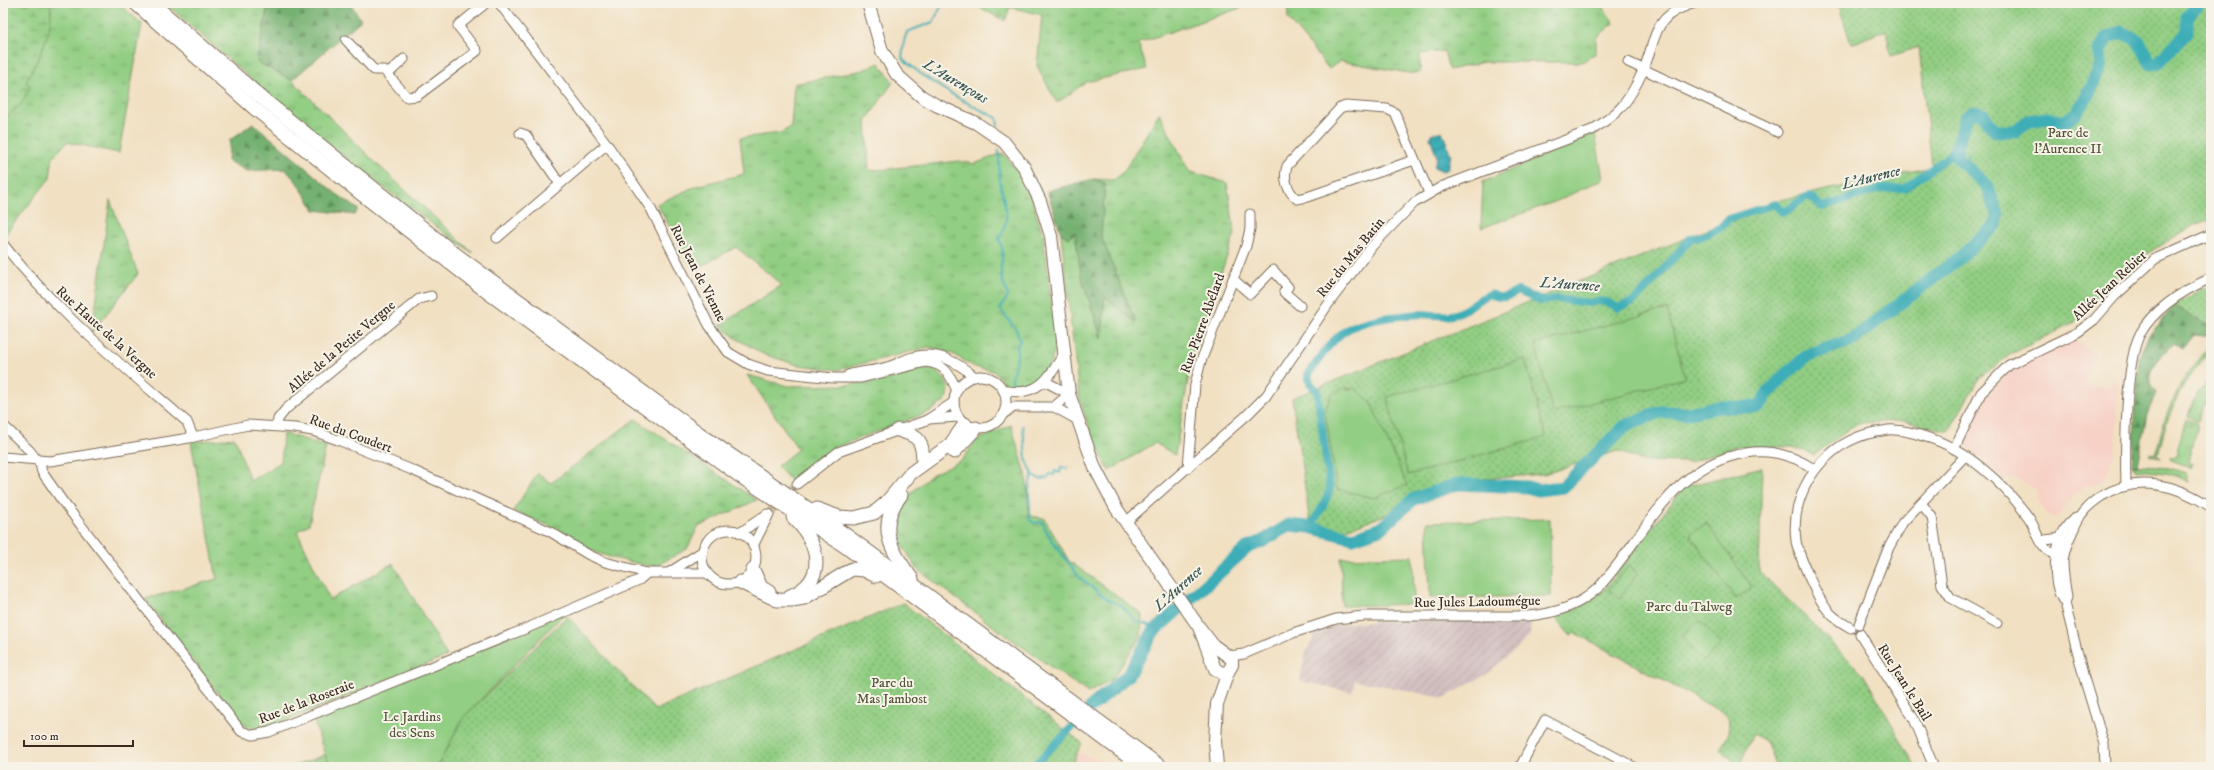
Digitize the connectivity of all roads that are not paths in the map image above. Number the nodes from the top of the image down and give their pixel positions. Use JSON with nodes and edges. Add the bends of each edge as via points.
{"nodes":[{"id":1,"x":135,"y":3,"type":"edge"},
{"id":2,"x":152,"y":3,"type":"edge"},
{"id":3,"x":486,"y":3,"type":"edge"},
{"id":4,"x":499,"y":3,"type":"edge"},
{"id":5,"x":868,"y":3,"type":"edge"},
{"id":6,"x":1696,"y":3,"type":"edge"},
{"id":7,"x":1670,"y":7,"type":"edge"},
{"id":8,"x":346,"y":40,"type":"dead end"},
{"id":9,"x":404,"y":59,"type":"dead end"},
{"id":10,"x":1628,"y":62,"type":"dead end"},
{"id":11,"x":1644,"y":68,"type":"junction"},
{"id":12,"x":388,"y":74,"type":"junction"},
{"id":13,"x":1777,"y":132,"type":"dead end"},
{"id":14,"x":520,"y":133,"type":"dead end"},
{"id":15,"x":606,"y":144,"type":"junction"},
{"id":16,"x":1414,"y":160,"type":"junction"},
{"id":17,"x":560,"y":184,"type":"junction"},
{"id":18,"x":1429,"y":194,"type":"junction"},
{"id":19,"x":1250,"y":214,"type":"dead end"},
{"id":20,"x":2211,"y":234,"type":"edge"},
{"id":21,"x":497,"y":238,"type":"dead end"},
{"id":22,"x":3,"y":244,"type":"edge"},
{"id":23,"x":2211,"y":278,"type":"edge"},
{"id":24,"x":1233,"y":279,"type":"junction"},
{"id":25,"x":431,"y":296,"type":"dead end"},
{"id":26,"x":1300,"y":306,"type":"dead end"},
{"id":27,"x":1064,"y":353,"type":"junction"},
{"id":28,"x":975,"y":377,"type":"junction"},
{"id":29,"x":833,"y":378,"type":"junction"},
{"id":30,"x":1046,"y":382,"type":"junction"},
{"id":31,"x":1003,"y":390,"type":"junction"},
{"id":32,"x":957,"y":391,"type":"junction"},
{"id":33,"x":1069,"y":394,"type":"junction"},
{"id":34,"x":954,"y":402,"type":"junction"},
{"id":35,"x":1054,"y":407,"type":"junction"},
{"id":36,"x":1003,"y":414,"type":"junction"},
{"id":37,"x":1076,"y":419,"type":"junction"},
{"id":38,"x":927,"y":420,"type":"junction"},
{"id":39,"x":967,"y":423,"type":"junction"},
{"id":40,"x":3,"y":425,"type":"edge"},
{"id":41,"x":277,"y":426,"type":"junction"},
{"id":42,"x":898,"y":430,"type":"junction"},
{"id":43,"x":193,"y":437,"type":"junction"},
{"id":44,"x":1954,"y":449,"type":"junction"},
{"id":45,"x":1965,"y":456,"type":"junction"},
{"id":46,"x":3,"y":458,"type":"edge"},
{"id":47,"x":37,"y":461,"type":"junction"},
{"id":48,"x":923,"y":463,"type":"junction"},
{"id":49,"x":1188,"y":467,"type":"junction"},
{"id":50,"x":1814,"y":470,"type":"junction"},
{"id":51,"x":760,"y":478,"type":"junction"},
{"id":52,"x":796,"y":484,"type":"tunnel mouth"},
{"id":53,"x":2126,"y":486,"type":"junction"},
{"id":54,"x":782,"y":503,"type":"junction"},
{"id":55,"x":1921,"y":503,"type":"junction"},
{"id":56,"x":2211,"y":507,"type":"edge"},
{"id":57,"x":2078,"y":518,"type":"junction"},
{"id":58,"x":1126,"y":522,"type":"junction"},
{"id":59,"x":740,"y":533,"type":"junction"},
{"id":60,"x":2042,"y":536,"type":"junction"},
{"id":61,"x":2061,"y":538,"type":"junction"},
{"id":62,"x":753,"y":546,"type":"junction"},
{"id":63,"x":703,"y":551,"type":"junction"},
{"id":64,"x":2061,"y":553,"type":"junction"},
{"id":65,"x":753,"y":570,"type":"junction"},
{"id":66,"x":670,"y":572,"type":"junction"},
{"id":67,"x":647,"y":573,"type":"junction"},
{"id":68,"x":707,"y":573,"type":"junction"},
{"id":69,"x":740,"y":582,"type":"junction"},
{"id":70,"x":918,"y":594,"type":"junction"},
{"id":71,"x":1997,"y":623,"type":"dead end"},
{"id":72,"x":1855,"y":626,"type":"junction"},
{"id":73,"x":1199,"y":627,"type":"junction"},
{"id":74,"x":1228,"y":661,"type":"junction"},
{"id":75,"x":1214,"y":662,"type":"junction"},
{"id":76,"x":1142,"y":767,"type":"edge"},
{"id":77,"x":1162,"y":767,"type":"edge"},
{"id":78,"x":1217,"y":767,"type":"edge"},
{"id":79,"x":1520,"y":767,"type":"edge"},
{"id":80,"x":1634,"y":767,"type":"edge"},
{"id":81,"x":1934,"y":767,"type":"edge"},
{"id":82,"x":2106,"y":767,"type":"edge"}],
"edges":[{"from":1,"to":54,"type":"highway","via":[[254,108],[430,249],[670,426]]},
{"from":2,"to":51,"type":"highway","via":[[262,98],[442,244]]},
{"from":3,"to":12,"type":"street","via":[[458,26],[477,51],[417,96],[407,97]]},
{"from":4,"to":15,"type":"street","name":"Rue Jean de Vienne"},
{"from":5,"to":27,"type":"main road","via":[[882,52],[897,75],[921,96],[976,123],[1004,142],[1024,167],[1040,202],[1051,236]]},
{"from":6,"to":7,"type":"street"},
{"from":7,"to":11,"type":"street","name":"Rue du Mas Batin","via":[[1652,41]]},
{"from":8,"to":12,"type":"street","via":[[374,70],[384,70]]},
{"from":9,"to":12,"type":"street"},
{"from":10,"to":11,"type":"street"},
{"from":11,"to":13,"type":"street"},
{"from":11,"to":18,"type":"street","name":"Rue du Mas Batin","via":[[1630,95],[1617,112],[1592,130]]},
{"from":14,"to":17,"type":"street","via":[[526,134]]},
{"from":15,"to":17,"type":"street"},
{"from":15,"to":29,"type":"street","name":"Rue Jean de Vienne","via":[[651,209],[709,325],[728,352],[748,364],[768,371]]},
{"from":16,"to":16,"type":"street","via":[[1297,199],[1292,195],[1284,175],[1287,166],[1335,111],[1346,106],[1387,109],[1395,113]]},
{"from":16,"to":18,"type":"street"},
{"from":17,"to":21,"type":"street"},
{"from":18,"to":49,"type":"street","name":"Rue du Mas Batin","via":[[1414,203],[1373,245],[1329,303],[1266,396]]},
{"from":19,"to":24,"type":"street","name":"Rue Pierre Abélard","via":[[1246,246]]},
{"from":20,"to":44,"type":"street","name":"Allée Jean Rebier","via":[[2155,260],[2114,297],[2094,320],[2078,332],[2009,365],[1981,393]]},
{"from":22,"to":43,"type":"street","name":"Rue Haute de la Vergne","via":[[29,278],[68,317],[187,422]]},
{"from":23,"to":53,"type":"street","via":[[2184,292],[2164,307],[2148,323],[2135,348],[2130,379]]},
{"from":24,"to":26,"type":"street","via":[[1250,294],[1273,270],[1288,286],[1284,292]]},
{"from":24,"to":49,"type":"street","name":"Rue Pierre Abélard","via":[[1194,384]]},
{"from":25,"to":41,"type":"street","name":"Allée de la Petite Vergne","via":[[419,299],[286,409],[278,419]]},
{"from":27,"to":30,"type":"street"},
{"from":27,"to":33,"type":"main road"},
{"from":28,"to":29,"type":"street","via":[[945,358],[928,354],[912,357],[888,367]]},
{"from":28,"to":31,"type":"street","via":[[991,379]]},
{"from":28,"to":32,"type":"street"},
{"from":29,"to":32,"type":"street","name":"Rue Jean de Vienne","via":[[861,378],[930,362],[943,366]]},
{"from":30,"to":31,"type":"street","via":[[1030,390]]},
{"from":30,"to":33,"type":"street"},
{"from":31,"to":36,"type":"street","via":[[1006,398]]},
{"from":32,"to":34,"type":"street"},
{"from":33,"to":35,"type":"street"},
{"from":33,"to":37,"type":"main road"},
{"from":34,"to":38,"type":"street"},
{"from":34,"to":39,"type":"street"},
{"from":35,"to":36,"type":"street","via":[[1014,408]]},
{"from":35,"to":37,"type":"street"},
{"from":36,"to":39,"type":"street","via":[[992,426]]},
{"from":37,"to":58,"type":"main road","via":[[1098,475]]},
{"from":38,"to":39,"type":"street"},
{"from":38,"to":42,"type":"street"},
{"from":39,"to":48,"type":"highway","via":[[950,445]]},
{"from":39,"to":70,"type":"highway","via":[[954,452],[924,471],[892,506],[888,524],[889,542]]},
{"from":40,"to":47,"type":"street","name":"Rue de la Roseraie"},
{"from":41,"to":43,"type":"street","name":"Rue du Coudert","via":[[248,425]]},
{"from":41,"to":67,"type":"street","name":"Rue du Coudert","via":[[313,431],[338,440],[549,531],[604,562]]},
{"from":42,"to":48,"type":"highway","via":[[919,439],[923,449]]},
{"from":42,"to":52,"type":"street","via":[[838,452]]},
{"from":43,"to":47,"type":"street","name":"Rue du Coudert"},
{"from":44,"to":45,"type":"street"},
{"from":44,"to":50,"type":"street","via":[[1927,437],[1894,430],[1847,441]]},
{"from":45,"to":55,"type":"street"},
{"from":45,"to":60,"type":"street","via":[[2011,495]]},
{"from":46,"to":47,"type":"street","name":"Rue du Coudert"},
{"from":47,"to":67,"type":"street","name":"Rue de la Roseraie","via":[[63,502],[241,731],[254,735],[282,727],[525,629],[639,580]]},
{"from":48,"to":51,"type":"highway","via":[[874,513],[854,518],[822,512],[785,486]]},
{"from":49,"to":58,"type":"street","name":"Rue du Mas Batin"},
{"from":50,"to":72,"type":"street","via":[[1798,508],[1796,540],[1814,588],[1830,614]]},
{"from":50,"to":74,"type":"street","name":"Rue Jules Ladoumégue","via":[[1792,456],[1761,450],[1726,456],[1704,466],[1672,492],[1598,588],[1585,599],[1565,609],[1527,616],[1364,616],[1336,619],[1293,633]]},
{"from":51,"to":70,"type":"highway","via":[[846,535]]},
{"from":53,"to":56,"type":"street","via":[[2153,484],[2175,488],[2195,496]]},
{"from":53,"to":57,"type":"street","via":[[2114,489],[2089,504]]},
{"from":54,"to":65,"type":"highway","via":[[804,528],[816,552],[816,567],[810,583],[790,596],[777,595],[761,587]]},
{"from":54,"to":70,"type":"highway"},
{"from":55,"to":71,"type":"street","via":[[1932,516],[1942,585],[1951,598]]},
{"from":55,"to":72,"type":"street","via":[[1903,522],[1888,549]]},
{"from":57,"to":61,"type":"street","via":[[2073,519]]},
{"from":57,"to":64,"type":"street"},
{"from":58,"to":73,"type":"main road"},
{"from":59,"to":62,"type":"street","via":[[750,540]]},
{"from":59,"to":62,"type":"street","via":[[768,514]]},
{"from":59,"to":63,"type":"street","via":[[717,533],[710,538]]},
{"from":60,"to":61,"type":"street"},
{"from":60,"to":64,"type":"street","via":[[2041,543],[2047,550]]},
{"from":61,"to":64,"type":"street"},
{"from":62,"to":65,"type":"street","via":[[756,558]]},
{"from":63,"to":66,"type":"street","name":"Rue du Coudert"},
{"from":63,"to":68,"type":"street","via":[[702,559]]},
{"from":64,"to":82,"type":"street","via":[[2055,577],[2065,603],[2104,744]]},
{"from":65,"to":69,"type":"street"},
{"from":66,"to":67,"type":"street","name":"Rue du Coudert"},
{"from":66,"to":68,"type":"street","name":"Rue du Coudert"},
{"from":68,"to":69,"type":"street","via":[[725,584]]},
{"from":69,"to":70,"type":"highway","via":[[777,600],[792,600],[804,598],[852,569],[858,569],[872,573],[898,592]]},
{"from":70,"to":76,"type":"highway"},
{"from":70,"to":77,"type":"highway"},
{"from":72,"to":81,"type":"street","name":"Rue Jean le Bail","via":[[1863,629],[1860,634],[1914,719]]},
{"from":73,"to":74,"type":"main road"},
{"from":73,"to":75,"type":"main road"},
{"from":74,"to":75,"type":"main road","via":[[1219,654]]},
{"from":74,"to":75,"type":"main road","via":[[1218,672]]},
{"from":74,"to":78,"type":"main road","via":[[1217,704]]},
{"from":79,"to":80,"type":"street","via":[[1545,720]]}]}
